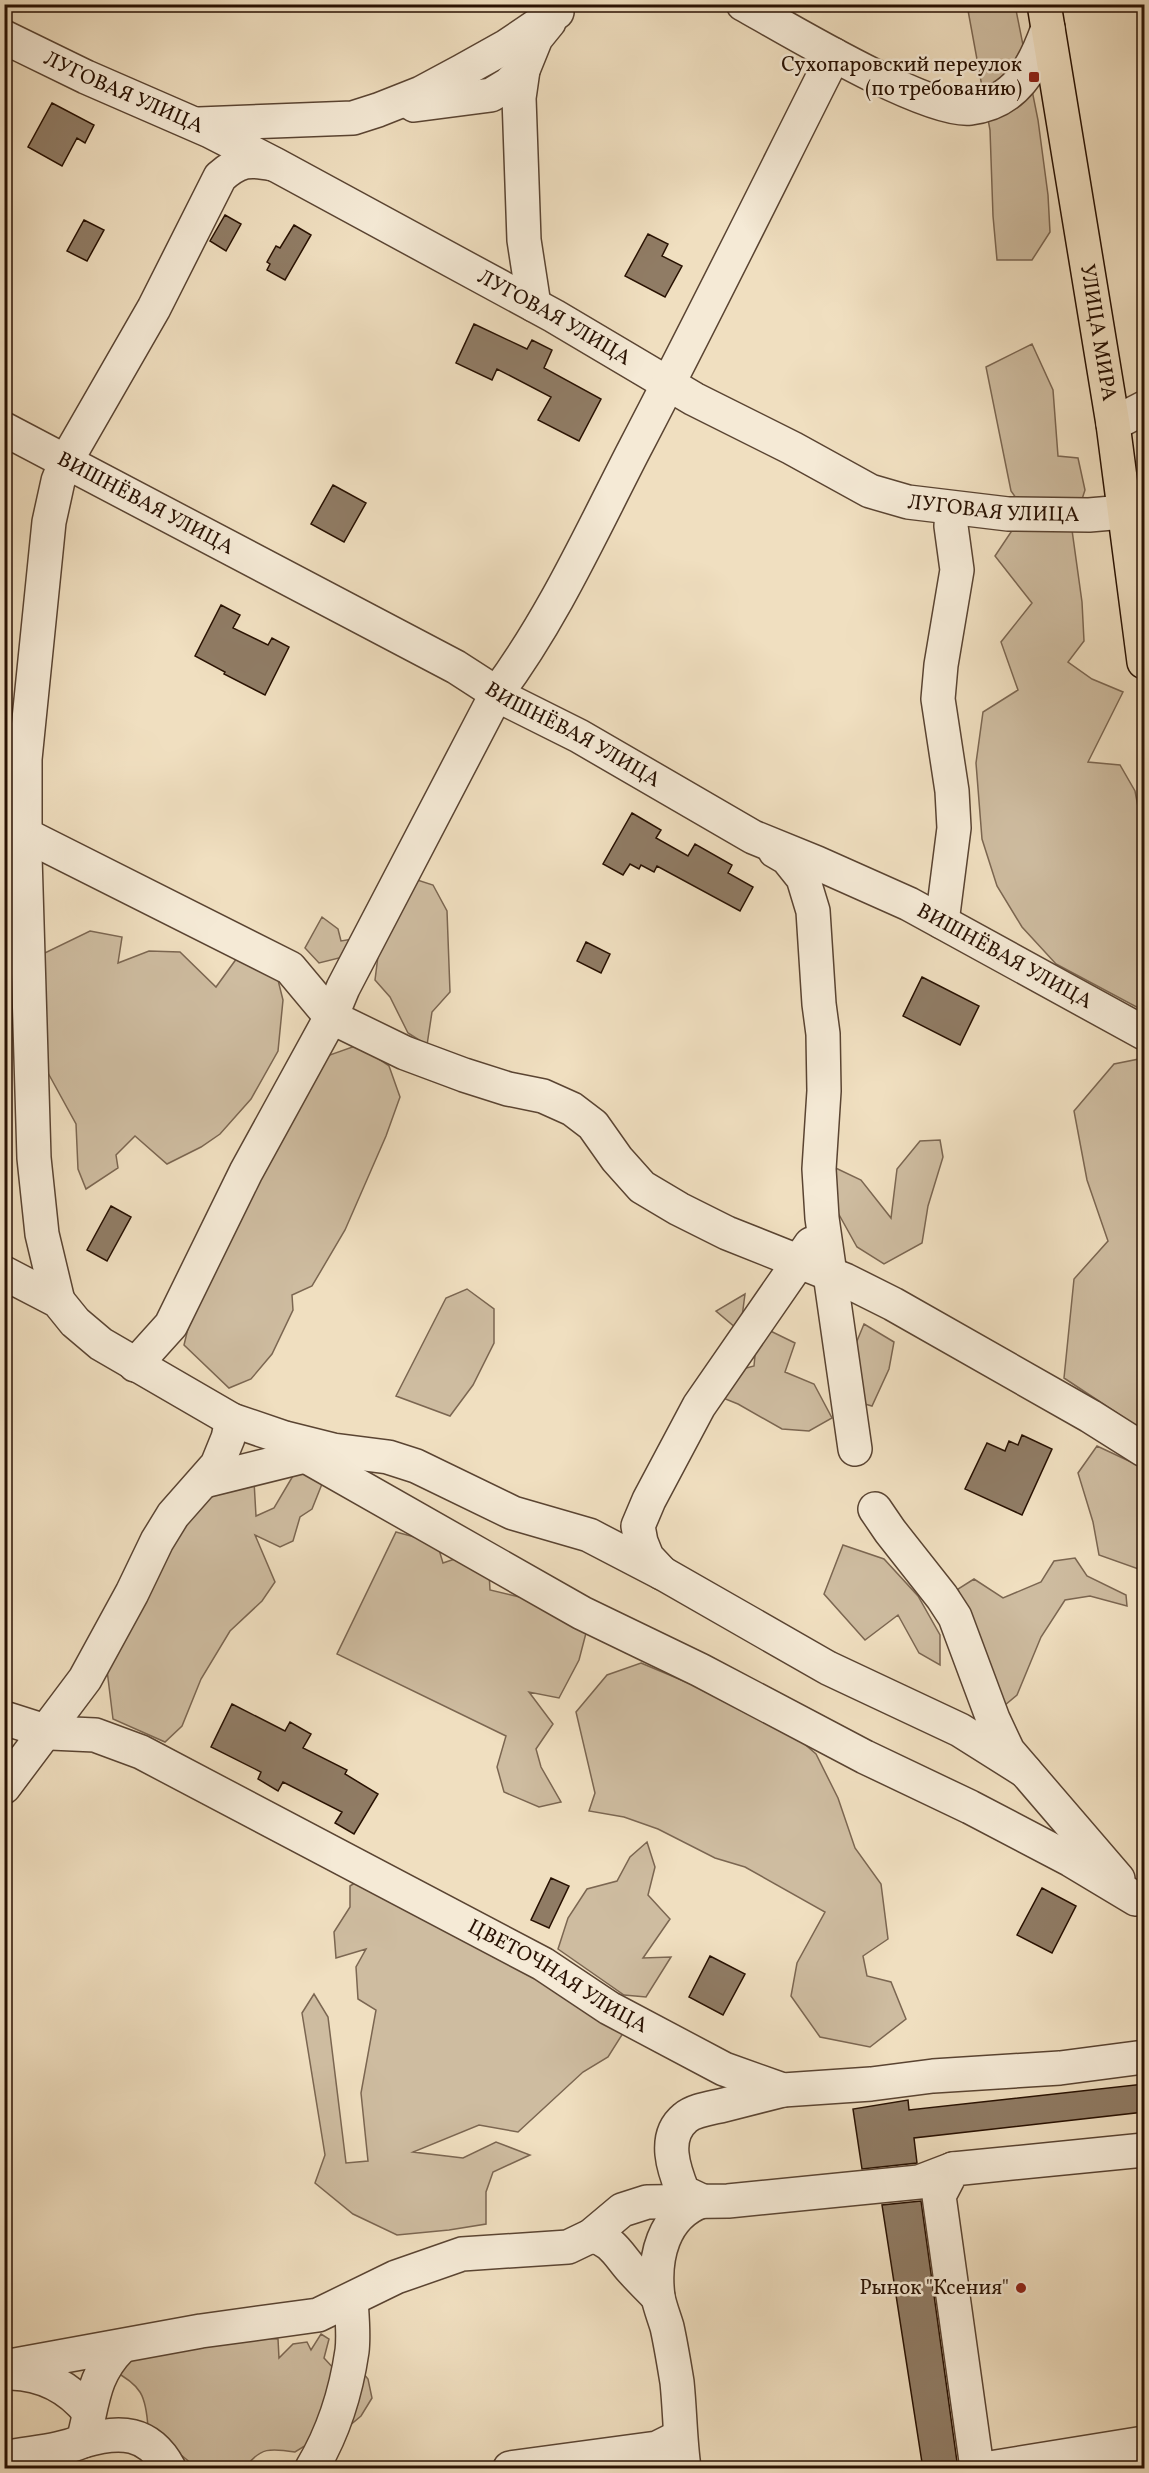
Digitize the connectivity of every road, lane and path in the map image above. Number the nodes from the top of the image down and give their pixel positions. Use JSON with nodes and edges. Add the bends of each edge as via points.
{"nodes":[{"id":1,"x":743,"y":4,"type":"edge"},
{"id":2,"x":560,"y":8,"type":"edge"},
{"id":3,"x":1046,"y":11,"type":"edge"},
{"id":4,"x":4,"y":37,"type":"edge"},
{"id":5,"x":834,"y":55,"type":"junction"},
{"id":6,"x":523,"y":70,"type":"junction"},
{"id":7,"x":378,"y":110,"type":"junction"},
{"id":8,"x":194,"y":124,"type":"junction"},
{"id":9,"x":276,"y":165,"type":"junction"},
{"id":10,"x":534,"y":305,"type":"junction"},
{"id":11,"x":669,"y":385,"type":"junction"},
{"id":12,"x":1144,"y":408,"type":"edge"},
{"id":13,"x":1113,"y":424,"type":"junction"},
{"id":14,"x":4,"y":429,"type":"edge"},
{"id":15,"x":66,"y":461,"type":"junction"},
{"id":16,"x":952,"y":509,"type":"junction"},
{"id":17,"x":1124,"y":513,"type":"junction"},
{"id":18,"x":1144,"y":662,"type":"edge"},
{"id":19,"x":497,"y":693,"type":"junction"},
{"id":20,"x":15,"y":830,"type":"edge"},
{"id":21,"x":753,"y":837,"type":"junction"},
{"id":22,"x":942,"y":922,"type":"junction"},
{"id":23,"x":331,"y":1017,"type":"junction"},
{"id":24,"x":1144,"y":1033,"type":"edge"},
{"id":25,"x":822,"y":1218,"type":"junction"},
{"id":26,"x":798,"y":1262,"type":"junction"},
{"id":27,"x":4,"y":1273,"type":"edge"},
{"id":28,"x":831,"y":1275,"type":"junction"},
{"id":29,"x":58,"y":1301,"type":"junction"},
{"id":30,"x":135,"y":1365,"type":"junction"},
{"id":31,"x":232,"y":1420,"type":"junction"},
{"id":32,"x":855,"y":1449,"type":"dead end"},
{"id":33,"x":1144,"y":1450,"type":"edge"},
{"id":34,"x":319,"y":1452,"type":"junction"},
{"id":35,"x":204,"y":1480,"type":"junction"},
{"id":36,"x":875,"y":1509,"type":"dead end"},
{"id":37,"x":662,"y":1573,"type":"junction"},
{"id":38,"x":4,"y":1718,"type":"edge"},
{"id":39,"x":46,"y":1731,"type":"junction"},
{"id":40,"x":1024,"y":1771,"type":"junction"},
{"id":41,"x":4,"y":1787,"type":"edge"},
{"id":42,"x":1140,"y":1905,"type":"edge"},
{"id":43,"x":1144,"y":2057,"type":"edge"},
{"id":44,"x":783,"y":2090,"type":"junction"},
{"id":45,"x":1144,"y":2150,"type":"edge"},
{"id":46,"x":953,"y":2169,"type":"junction"},
{"id":47,"x":702,"y":2201,"type":"junction"},
{"id":48,"x":591,"y":2236,"type":"junction"},
{"id":49,"x":658,"y":2297,"type":"junction"},
{"id":50,"x":351,"y":2300,"type":"junction"},
{"id":51,"x":120,"y":2348,"type":"junction"},
{"id":52,"x":4,"y":2367,"type":"edge"},
{"id":53,"x":4,"y":2373,"type":"edge"},
{"id":54,"x":86,"y":2427,"type":"junction"},
{"id":55,"x":682,"y":2453,"type":"edge"},
{"id":56,"x":1125,"y":2453,"type":"edge"},
{"id":57,"x":4,"y":2458,"type":"edge"},
{"id":58,"x":169,"y":2469,"type":"edge"},
{"id":59,"x":312,"y":2469,"type":"edge"},
{"id":60,"x":510,"y":2469,"type":"edge"},
{"id":61,"x":977,"y":2469,"type":"edge"},
{"id":62,"x":990,"y":2469,"type":"edge"}],
"edges":[{"from":1,"to":5,"type":"street"},
{"from":2,"to":6,"type":"street","via":[[536,38]]},
{"from":2,"to":7,"type":"street","via":[[507,46],[421,93]]},
{"from":3,"to":5,"type":"street","via":[[1036,61],[1018,85],[995,102],[969,109],[929,99]]},
{"from":3,"to":13,"type":"main road","name":"УЛИЦА МИРА"},
{"from":4,"to":8,"type":"street","name":"ЛУГОВАЯ УЛИЦА"},
{"from":5,"to":11,"type":"street"},
{"from":6,"to":7,"type":"street","via":[[490,95]]},
{"from":6,"to":10,"type":"street","via":[[519,98],[521,194]]},
{"from":7,"to":8,"type":"street","via":[[353,118]]},
{"from":8,"to":9,"type":"street","name":"ЛУГОВАЯ УЛИЦА"},
{"from":9,"to":10,"type":"street","name":"ЛУГОВАЯ УЛИЦА"},
{"from":9,"to":15,"type":"street","via":[[255,160],[244,162],[220,177],[154,308]]},
{"from":10,"to":11,"type":"street","name":"ЛУГОВАЯ УЛИЦА"},
{"from":11,"to":16,"type":"street","name":"ЛУГОВАЯ УЛИЦА","via":[[870,491]]},
{"from":11,"to":19,"type":"street","via":[[570,576],[520,662]]},
{"from":12,"to":13,"type":"street"},
{"from":13,"to":17,"type":"main road","name":"УЛИЦА МИРА"},
{"from":14,"to":15,"type":"street","name":"ВИШНЁВАЯ УЛИЦА"},
{"from":15,"to":19,"type":"street","name":"ВИШНЁВАЯ УЛИЦА","via":[[456,667]]},
{"from":15,"to":20,"type":"street","via":[[50,522]]},
{"from":16,"to":17,"type":"street","name":"ЛУГОВАЯ УЛИЦА","via":[[1008,514]]},
{"from":16,"to":22,"type":"street","via":[[957,570],[938,699],[954,828]]},
{"from":17,"to":18,"type":"main road","name":"УЛИЦА МИРА"},
{"from":19,"to":21,"type":"street","name":"ВИШНЁВАЯ УЛИЦА"},
{"from":19,"to":23,"type":"street"},
{"from":20,"to":23,"type":"street","via":[[290,968]]},
{"from":20,"to":29,"type":"street","via":[[34,1158],[42,1234]]},
{"from":21,"to":22,"type":"street","name":"ВИШНЁВАЯ УЛИЦА"},
{"from":21,"to":25,"type":"street","via":[[787,858],[803,878],[813,911],[823,1034],[819,1169]]},
{"from":22,"to":24,"type":"street","name":"ВИШНЁВАЯ УЛИЦА"},
{"from":23,"to":26,"type":"street","via":[[405,1053],[508,1089],[543,1096],[572,1109],[593,1125],[616,1159],[642,1187],[728,1233]]},
{"from":23,"to":30,"type":"street","via":[[246,1172],[171,1325]]},
{"from":25,"to":26,"type":"street","via":[[809,1249]]},
{"from":25,"to":28,"type":"street"},
{"from":26,"to":28,"type":"street"},
{"from":26,"to":37,"type":"street","via":[[699,1406],[649,1500],[638,1526],[647,1557]]},
{"from":27,"to":29,"type":"street"},
{"from":28,"to":32,"type":"street"},
{"from":28,"to":33,"type":"street","via":[[903,1310]]},
{"from":29,"to":30,"type":"street","via":[[101,1344]]},
{"from":30,"to":31,"type":"street"},
{"from":31,"to":34,"type":"street"},
{"from":31,"to":35,"type":"street","via":[[217,1465]]},
{"from":34,"to":35,"type":"street"},
{"from":34,"to":37,"type":"street","via":[[388,1457],[416,1466],[513,1513],[589,1535]]},
{"from":34,"to":42,"type":"street","via":[[582,1613],[970,1807],[1071,1860]]},
{"from":35,"to":39,"type":"street","via":[[173,1515],[85,1678]]},
{"from":36,"to":40,"type":"street","via":[[955,1617],[993,1719],[1008,1751]]},
{"from":37,"to":40,"type":"street","via":[[828,1668],[960,1730]]},
{"from":38,"to":39,"type":"street","name":"ЦВЕТОЧНАЯ УЛИЦА"},
{"from":39,"to":41,"type":"street"},
{"from":39,"to":44,"type":"street","name":"ЦВЕТОЧНАЯ УЛИЦА","via":[[95,1735],[160,1762],[524,1954],[609,2008],[724,2069]]},
{"from":40,"to":42,"type":"street"},
{"from":43,"to":44,"type":"street","name":"ЦВЕТОЧНАЯ УЛИЦА","via":[[1060,2068]]},
{"from":44,"to":47,"type":"street","via":[[706,2109],[685,2118],[674,2131],[674,2169],[683,2192]]},
{"from":45,"to":46,"type":"street"},
{"from":46,"to":47,"type":"street","via":[[918,2182]]},
{"from":46,"to":61,"type":"street","via":[[939,2196]]},
{"from":47,"to":48,"type":"street","via":[[647,2202],[622,2211]]},
{"from":47,"to":49,"type":"street","via":[[679,2213],[669,2226],[657,2268]]},
{"from":48,"to":49,"type":"street","via":[[602,2238],[615,2248]]},
{"from":48,"to":50,"type":"street","via":[[568,2247],[462,2254],[396,2277]]},
{"from":49,"to":55,"type":"street","via":[[677,2383]]},
{"from":50,"to":51,"type":"street","via":[[318,2315],[201,2331]]},
{"from":50,"to":59,"type":"street","via":[[352,2349],[342,2402]]},
{"from":51,"to":52,"type":"street"},
{"from":51,"to":54,"type":"street","via":[[101,2373]]},
{"from":53,"to":54,"type":"street","via":[[29,2373],[55,2382],[77,2398]]},
{"from":54,"to":57,"type":"street","via":[[62,2450]]},
{"from":54,"to":58,"type":"street","via":[[107,2434],[133,2435],[161,2453]]},
{"from":55,"to":60,"type":"street","via":[[657,2448]]},
{"from":56,"to":62,"type":"street"}]}
